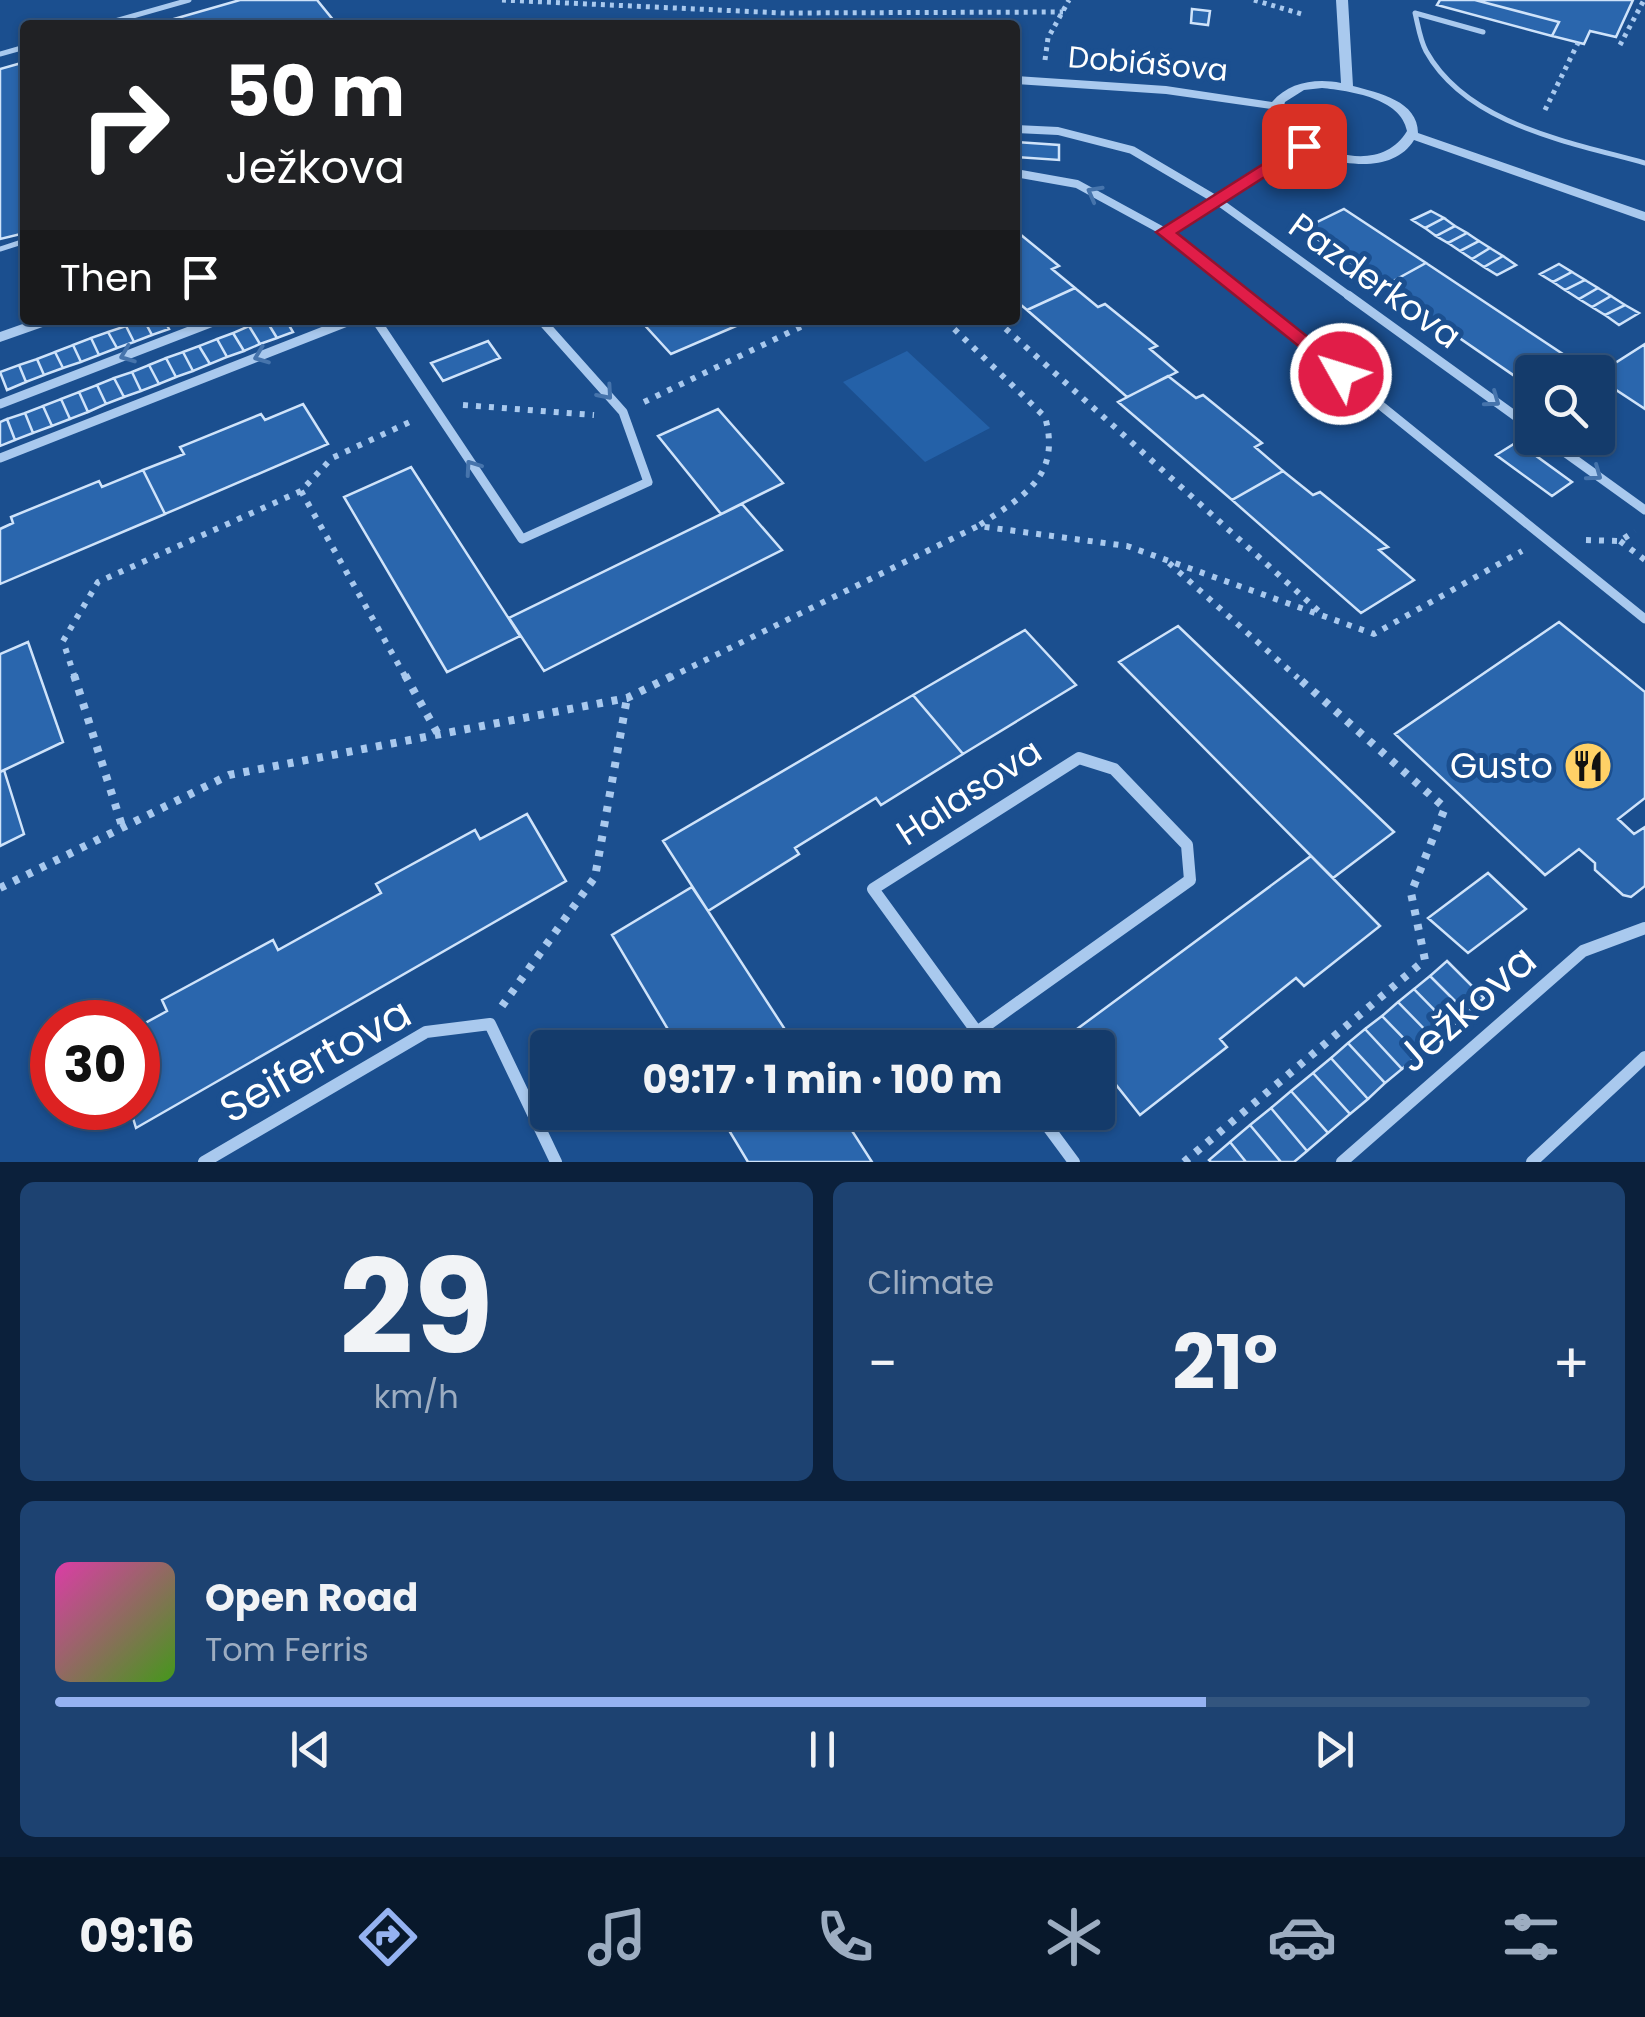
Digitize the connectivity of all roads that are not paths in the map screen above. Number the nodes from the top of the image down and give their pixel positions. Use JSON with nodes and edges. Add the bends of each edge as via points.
{"nodes":[{"id":1,"x":189,"y":0,"type":"edge"},
{"id":2,"x":1342,"y":0,"type":"edge"},
{"id":3,"x":1416,"y":0,"type":"edge"},
{"id":4,"x":1415,"y":13,"type":"junction"},
{"id":5,"x":119,"y":20,"type":"edge"},
{"id":6,"x":1483,"y":32,"type":"dead end"},
{"id":7,"x":1020,"y":80,"type":"edge"},
{"id":8,"x":1346,"y":86,"type":"junction"},
{"id":9,"x":1276,"y":106,"type":"junction"},
{"id":10,"x":1020,"y":128,"type":"edge"},
{"id":11,"x":1412,"y":135,"type":"junction"},
{"id":12,"x":1304,"y":146,"type":"junction"},
{"id":13,"x":1645,"y":163,"type":"edge"},
{"id":14,"x":1020,"y":175,"type":"edge"},
{"id":15,"x":1216,"y":199,"type":"junction"},
{"id":16,"x":1645,"y":217,"type":"edge"},
{"id":17,"x":1165,"y":232,"type":"junction"},
{"id":18,"x":35,"y":325,"type":"edge"},
{"id":19,"x":205,"y":325,"type":"edge"},
{"id":20,"x":339,"y":325,"type":"edge"},
{"id":21,"x":379,"y":325,"type":"edge"},
{"id":22,"x":545,"y":325,"type":"edge"},
{"id":23,"x":0,"y":337,"type":"edge"},
{"id":24,"x":0,"y":404,"type":"edge"},
{"id":25,"x":1515,"y":416,"type":"edge"},
{"id":26,"x":1569,"y":455,"type":"edge"},
{"id":27,"x":0,"y":458,"type":"edge"},
{"id":28,"x":1645,"y":510,"type":"edge"},
{"id":29,"x":1645,"y":619,"type":"edge"},
{"id":30,"x":1645,"y":928,"type":"edge"},
{"id":31,"x":978,"y":1032,"type":"joint"},
{"id":32,"x":1645,"y":1057,"type":"edge"},
{"id":33,"x":1050,"y":1130,"type":"edge"},
{"id":34,"x":1344,"y":1161,"type":"edge"},
{"id":35,"x":204,"y":1162,"type":"edge"},
{"id":36,"x":556,"y":1162,"type":"edge"},
{"id":37,"x":1074,"y":1162,"type":"edge"},
{"id":38,"x":1532,"y":1162,"type":"edge"}],
"edges":[{"from":1,"to":5,"type":"lane"},
{"from":2,"to":8,"type":"street"},
{"from":3,"to":4,"type":"lane"},
{"from":4,"to":6,"type":"lane"},
{"from":4,"to":13,"type":"lane","via":[[1425,54],[1470,100]]},
{"from":7,"to":9,"type":"street","name":"Dobiášova"},
{"from":8,"to":9,"type":"street","via":[[1301,87]]},
{"from":8,"to":11,"type":"street","via":[[1392,103]]},
{"from":9,"to":12,"type":"street","via":[[1280,127]]},
{"from":10,"to":15,"type":"street","name":"Pazderkova","via":[[1132,150]]},
{"from":11,"to":12,"type":"street","via":[[1396,151],[1370,158]]},
{"from":11,"to":16,"type":"street"},
{"from":12,"to":15,"type":"street"},
{"from":17,"to":14,"type":"street","one_way":true,"via":[[1077,184]]},
{"from":15,"to":17,"type":"street"},
{"from":15,"to":25,"type":"street","name":"Pazderkova","one_way":true},
{"from":17,"to":29,"type":"street"},
{"from":18,"to":23,"type":"street"},
{"from":19,"to":24,"type":"street","one_way":true},
{"from":20,"to":27,"type":"street","one_way":true},
{"from":22,"to":21,"type":"street","one_way":true,"via":[[623,412],[648,482],[522,539]]},
{"from":26,"to":28,"type":"street","one_way":true},
{"from":30,"to":34,"type":"street","name":"Ježkova","via":[[1583,951]]},
{"from":31,"to":31,"type":"street","name":"Halasova","via":[[873,889],[1079,758],[1114,769],[1188,845],[1190,880]]},
{"from":32,"to":38,"type":"street"},
{"from":33,"to":37,"type":"street"},
{"from":35,"to":36,"type":"street","name":"Seifertova","via":[[426,1032],[490,1024]]}]}
